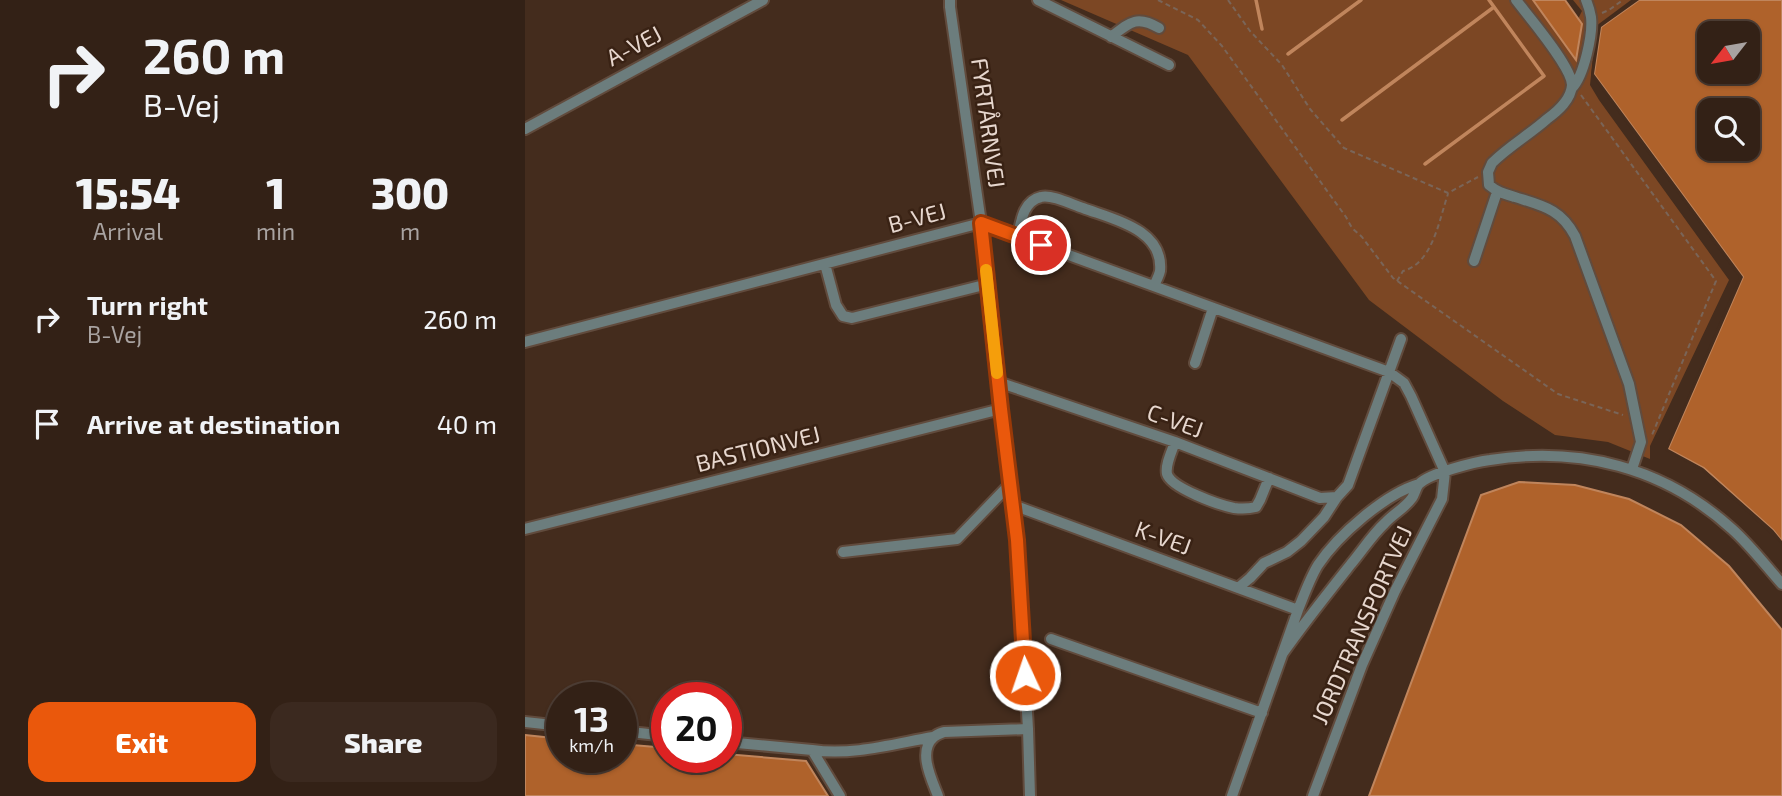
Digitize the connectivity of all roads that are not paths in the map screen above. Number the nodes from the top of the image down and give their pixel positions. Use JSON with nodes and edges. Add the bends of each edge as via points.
{"nodes":[{"id":1,"x":763,"y":0,"type":"edge"},
{"id":2,"x":950,"y":0,"type":"edge"},
{"id":3,"x":1038,"y":0,"type":"edge"},
{"id":4,"x":1516,"y":0,"type":"edge"},
{"id":5,"x":1586,"y":0,"type":"edge"},
{"id":6,"x":1159,"y":28,"type":"dead end"},
{"id":7,"x":1111,"y":37,"type":"junction"},
{"id":8,"x":1169,"y":65,"type":"dead end"},
{"id":9,"x":1572,"y":88,"type":"junction"},
{"id":10,"x":525,"y":129,"type":"edge"},
{"id":11,"x":1497,"y":192,"type":"junction"},
{"id":12,"x":981,"y":223,"type":"junction"},
{"id":13,"x":1018,"y":236,"type":"junction"},
{"id":14,"x":1474,"y":261,"type":"dead end"},
{"id":15,"x":825,"y":264,"type":"junction"},
{"id":16,"x":988,"y":284,"type":"junction"},
{"id":17,"x":1154,"y":286,"type":"junction"},
{"id":18,"x":1213,"y":307,"type":"junction"},
{"id":19,"x":1401,"y":339,"type":"dead end"},
{"id":20,"x":525,"y":342,"type":"edge"},
{"id":21,"x":1195,"y":363,"type":"dead end"},
{"id":22,"x":1389,"y":372,"type":"junction"},
{"id":23,"x":998,"y":382,"type":"junction"},
{"id":24,"x":1001,"y":409,"type":"junction"},
{"id":25,"x":1175,"y":442,"type":"junction"},
{"id":26,"x":1632,"y":469,"type":"junction"},
{"id":27,"x":1445,"y":472,"type":"junction"},
{"id":28,"x":1269,"y":478,"type":"junction"},
{"id":29,"x":1010,"y":484,"type":"junction"},
{"id":30,"x":1419,"y":484,"type":"junction"},
{"id":31,"x":1338,"y":497,"type":"junction"},
{"id":32,"x":1013,"y":505,"type":"junction"},
{"id":33,"x":525,"y":530,"type":"edge"},
{"id":34,"x":843,"y":552,"type":"dead end"},
{"id":35,"x":1782,"y":584,"type":"edge"},
{"id":36,"x":1238,"y":588,"type":"junction"},
{"id":37,"x":1298,"y":610,"type":"junction"},
{"id":38,"x":1051,"y":639,"type":"dead end"},
{"id":39,"x":1283,"y":653,"type":"junction"},
{"id":40,"x":1262,"y":713,"type":"junction"},
{"id":41,"x":525,"y":722,"type":"edge"},
{"id":42,"x":546,"y":724,"type":"edge"},
{"id":43,"x":1028,"y":729,"type":"junction"},
{"id":44,"x":933,"y":737,"type":"junction"},
{"id":45,"x":742,"y":744,"type":"edge"},
{"id":46,"x":811,"y":750,"type":"junction"},
{"id":47,"x":840,"y":796,"type":"edge"},
{"id":48,"x":938,"y":796,"type":"edge"},
{"id":49,"x":1030,"y":796,"type":"edge"},
{"id":50,"x":1232,"y":796,"type":"edge"},
{"id":51,"x":1313,"y":796,"type":"edge"}],
"edges":[{"from":1,"to":10,"type":"street","name":"A-VEJ"},
{"from":2,"to":12,"type":"street","name":"FYRTÅRNVEJ"},
{"from":3,"to":7,"type":"street"},
{"from":4,"to":9,"type":"street","via":[[1564,64]]},
{"from":5,"to":9,"type":"street","via":[[1591,18],[1584,64]]},
{"from":6,"to":7,"type":"street","via":[[1145,20],[1130,22]]},
{"from":7,"to":8,"type":"street"},
{"from":9,"to":11,"type":"street","via":[[1566,102],[1547,120],[1492,163],[1489,185]]},
{"from":11,"to":14,"type":"street"},
{"from":11,"to":26,"type":"street","via":[[1545,206],[1559,214],[1576,236],[1629,384],[1641,442]]},
{"from":12,"to":13,"type":"street","name":"B-VEJ"},
{"from":12,"to":15,"type":"street","name":"B-VEJ"},
{"from":12,"to":16,"type":"street","name":"FYRTÅRNVEJ"},
{"from":13,"to":17,"type":"street","name":"B-VEJ"},
{"from":13,"to":17,"type":"street","via":[[1023,213],[1041,197],[1104,216],[1149,237],[1160,268]]},
{"from":15,"to":16,"type":"street","via":[[835,305],[843,316],[852,318]]},
{"from":15,"to":20,"type":"street","name":"B-VEJ"},
{"from":16,"to":23,"type":"street","name":"FYRTÅRNVEJ"},
{"from":17,"to":18,"type":"street","name":"B-VEJ"},
{"from":18,"to":21,"type":"street"},
{"from":18,"to":22,"type":"street","name":"B-VEJ"},
{"from":19,"to":22,"type":"street"},
{"from":22,"to":27,"type":"street","via":[[1404,383]]},
{"from":22,"to":31,"type":"street","via":[[1348,485]]},
{"from":23,"to":24,"type":"street","name":"FYRTÅRNVEJ"},
{"from":23,"to":25,"type":"street","name":"C-VEJ"},
{"from":24,"to":29,"type":"street","name":"FYRTÅRNVEJ"},
{"from":24,"to":33,"type":"street","name":"BASTIONVEJ"},
{"from":25,"to":28,"type":"street","name":"C-VEJ"},
{"from":25,"to":28,"type":"street","via":[[1166,470],[1170,480],[1215,501],[1256,507]]},
{"from":26,"to":27,"type":"street","via":[[1556,455],[1517,456]]},
{"from":26,"to":35,"type":"street","via":[[1702,505],[1733,529]]},
{"from":27,"to":30,"type":"street"},
{"from":27,"to":51,"type":"street","name":"JORDTRANSPORTVEJ","via":[[1442,499],[1362,665]]},
{"from":28,"to":31,"type":"street","name":"C-VEJ","via":[[1320,498]]},
{"from":29,"to":32,"type":"street","name":"FYRTÅRNVEJ"},
{"from":29,"to":34,"type":"street","via":[[957,539]]},
{"from":30,"to":37,"type":"street","via":[[1406,488],[1350,529],[1318,565]]},
{"from":30,"to":39,"type":"street","via":[[1413,498],[1384,523]]},
{"from":31,"to":36,"type":"street","via":[[1294,547],[1264,563]]},
{"from":32,"to":36,"type":"street","name":"K-VEJ"},
{"from":32,"to":43,"type":"street","name":"FYRTÅRNVEJ"},
{"from":36,"to":37,"type":"street","name":"K-VEJ"},
{"from":37,"to":39,"type":"street"},
{"from":38,"to":40,"type":"street"},
{"from":39,"to":40,"type":"street"},
{"from":40,"to":50,"type":"street"},
{"from":41,"to":42,"type":"street"},
{"from":43,"to":44,"type":"street","via":[[944,732]]},
{"from":43,"to":49,"type":"street","name":"FYRTÅRNVEJ"},
{"from":44,"to":46,"type":"street","via":[[869,749]]},
{"from":44,"to":48,"type":"street","via":[[926,750],[927,765]]},
{"from":45,"to":46,"type":"street"},
{"from":46,"to":47,"type":"street"}]}
